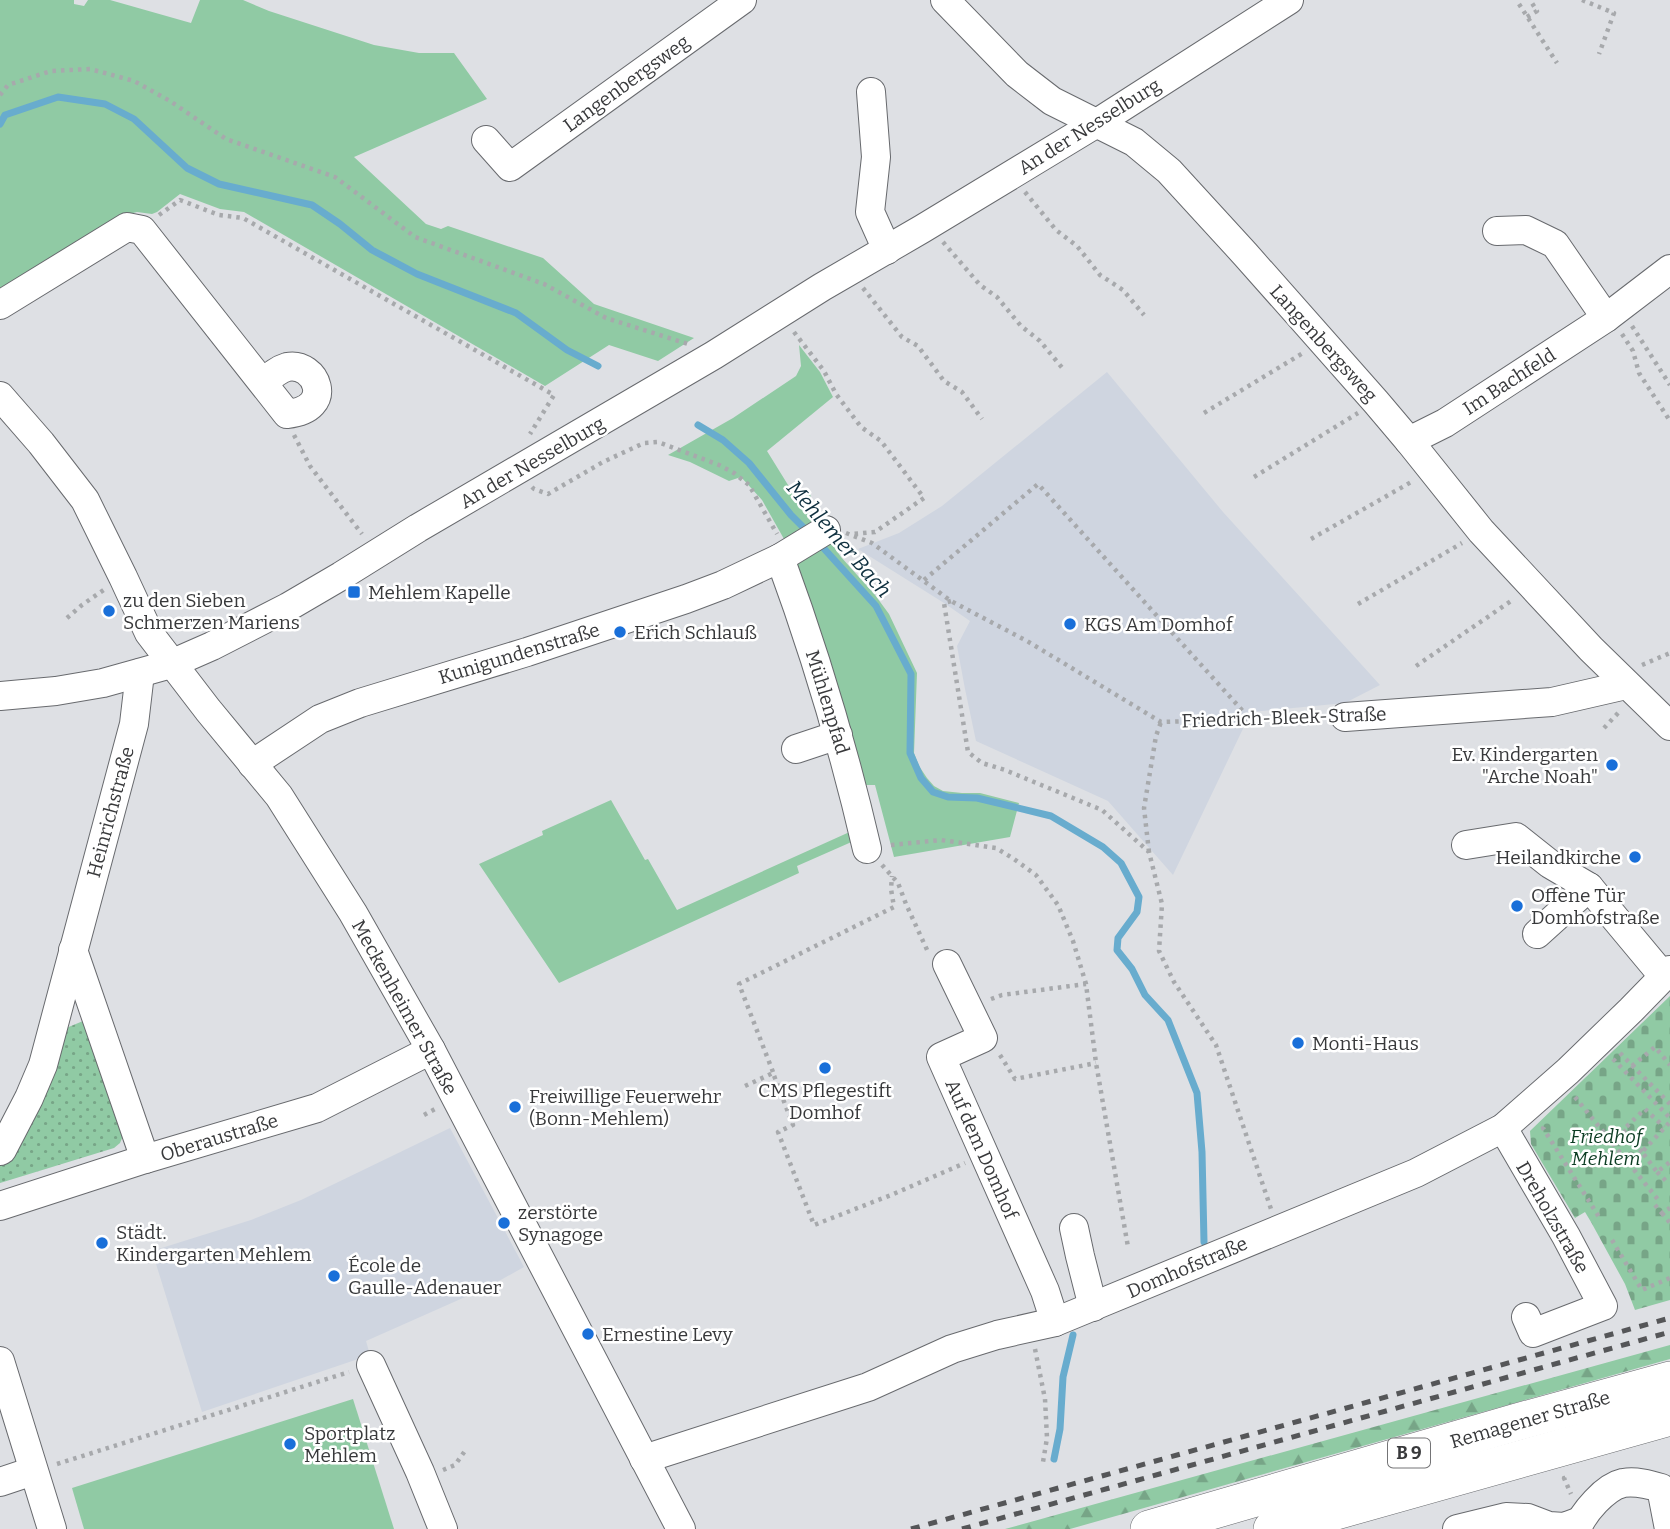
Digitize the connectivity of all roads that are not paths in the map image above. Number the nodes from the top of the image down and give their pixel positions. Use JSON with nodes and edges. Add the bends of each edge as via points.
{"nodes":[{"id":1,"x":742,"y":0,"type":"edge"},
{"id":2,"x":945,"y":0,"type":"edge"},
{"id":3,"x":1289,"y":0,"type":"edge"},
{"id":4,"x":871,"y":92,"type":"dead end"},
{"id":5,"x":1097,"y":123,"type":"junction"},
{"id":6,"x":486,"y":140,"type":"dead end"},
{"id":7,"x":1497,"y":231,"type":"dead end"},
{"id":8,"x":887,"y":250,"type":"junction"},
{"id":9,"x":1670,"y":268,"type":"edge"},
{"id":10,"x":0,"y":305,"type":"edge"},
{"id":11,"x":1613,"y":313,"type":"junction"},
{"id":12,"x":263,"y":383,"type":"junction"},
{"id":13,"x":0,"y":396,"type":"edge"},
{"id":14,"x":1409,"y":441,"type":"junction"},
{"id":15,"x":838,"y":532,"type":"road end"},
{"id":16,"x":789,"y":553,"type":"junction"},
{"id":17,"x":171,"y":664,"type":"junction"},
{"id":18,"x":140,"y":673,"type":"junction"},
{"id":19,"x":1626,"y":685,"type":"junction"},
{"id":20,"x":0,"y":696,"type":"edge"},
{"id":21,"x":1345,"y":717,"type":"road end"},
{"id":22,"x":1670,"y":726,"type":"edge"},
{"id":23,"x":838,"y":735,"type":"junction"},
{"id":24,"x":796,"y":749,"type":"dead end"},
{"id":25,"x":252,"y":764,"type":"junction"},
{"id":26,"x":1466,"y":845,"type":"dead end"},
{"id":27,"x":867,"y":849,"type":"road end"},
{"id":28,"x":1589,"y":887,"type":"junction"},
{"id":29,"x":1537,"y":934,"type":"dead end"},
{"id":30,"x":73,"y":950,"type":"junction"},
{"id":31,"x":947,"y":964,"type":"road end"},
{"id":32,"x":1667,"y":974,"type":"edge"},
{"id":33,"x":431,"y":1050,"type":"junction"},
{"id":34,"x":1503,"y":1128,"type":"junction"},
{"id":35,"x":0,"y":1151,"type":"edge"},
{"id":36,"x":145,"y":1159,"type":"junction"},
{"id":37,"x":0,"y":1206,"type":"edge"},
{"id":38,"x":1074,"y":1228,"type":"dead end"},
{"id":39,"x":1093,"y":1307,"type":"junction"},
{"id":40,"x":1526,"y":1317,"type":"dead end"},
{"id":41,"x":1043,"y":1325,"type":"junction"},
{"id":42,"x":0,"y":1361,"type":"edge"},
{"id":43,"x":371,"y":1365,"type":"road end"},
{"id":44,"x":1670,"y":1380,"type":"edge"},
{"id":45,"x":1670,"y":1417,"type":"edge"},
{"id":46,"x":644,"y":1459,"type":"junction"},
{"id":47,"x":33,"y":1471,"type":"junction"},
{"id":48,"x":0,"y":1482,"type":"edge"},
{"id":49,"x":1578,"y":1525,"type":"edge"},
{"id":50,"x":52,"y":1529,"type":"edge"},
{"id":51,"x":443,"y":1529,"type":"edge"},
{"id":52,"x":681,"y":1529,"type":"edge"},
{"id":53,"x":1149,"y":1529,"type":"edge"},
{"id":54,"x":1272,"y":1529,"type":"edge"},
{"id":55,"x":1457,"y":1529,"type":"edge"},
{"id":56,"x":1669,"y":1529,"type":"edge"}],
"edges":[{"from":1,"to":6,"type":"street","name":"Langenbergsweg","via":[[510,167]]},
{"from":2,"to":5,"type":"street","name":"Langenbergsweg","via":[[1017,74],[1052,101]]},
{"from":3,"to":5,"type":"street","name":"An der Nesselburg"},
{"from":4,"to":8,"type":"street","via":[[876,157],[870,212]]},
{"from":5,"to":8,"type":"street","name":"An der Nesselburg"},
{"from":5,"to":14,"type":"street","name":"Langenbergsweg","via":[[1134,142],[1169,171]]},
{"from":7,"to":11,"type":"street","via":[[1527,230],[1555,244]]},
{"from":8,"to":17,"type":"street","name":"An der Nesselburg","via":[[299,601]]},
{"from":9,"to":11,"type":"street","name":"Im Bachfeld"},
{"from":10,"to":12,"type":"street","via":[[127,227],[142,230]]},
{"from":11,"to":14,"type":"street","name":"Im Bachfeld","via":[[1445,423]]},
{"from":12,"to":12,"type":"street","via":[[287,367],[297,368],[313,379],[318,396],[302,411],[287,414]]},
{"from":13,"to":17,"type":"street","name":"Meckenheimer Straße","via":[[85,500],[149,633]]},
{"from":14,"to":19,"type":"street","name":"Langenbergsweg","via":[[1481,531]]},
{"from":15,"to":16,"type":"street","name":"Kunigundenstraße"},
{"from":16,"to":23,"type":"street","name":"Mühlenpfad","via":[[799,609]]},
{"from":16,"to":25,"type":"street","name":"Kunigundenstraße","via":[[723,585],[644,614],[350,706],[320,719]]},
{"from":17,"to":18,"type":"street"},
{"from":17,"to":25,"type":"street","name":"Meckenheimer Straße"},
{"from":18,"to":20,"type":"street","via":[[56,691]]},
{"from":18,"to":30,"type":"street","name":"Heinrichstraße","via":[[134,724]]},
{"from":19,"to":21,"type":"street","name":"Friedrich-Bleek-Straße","via":[[1552,702]]},
{"from":19,"to":22,"type":"street","name":"Langenbergsweg"},
{"from":23,"to":24,"type":"street"},
{"from":23,"to":27,"type":"street","name":"Mühlenpfad"},
{"from":25,"to":33,"type":"street","name":"Meckenheimer Straße","via":[[279,796],[348,906]]},
{"from":26,"to":28,"type":"street","via":[[1516,837]]},
{"from":28,"to":29,"type":"street"},
{"from":28,"to":32,"type":"street"},
{"from":30,"to":35,"type":"street","name":"Heinrichstraße","via":[[43,1065]]},
{"from":30,"to":36,"type":"street"},
{"from":31,"to":41,"type":"street","name":"Auf dem Domhof","via":[[983,1038],[941,1057],[1045,1291]]},
{"from":32,"to":34,"type":"street","name":"Domhofstraße"},
{"from":33,"to":36,"type":"street","name":"Oberaustraße","via":[[317,1108]]},
{"from":33,"to":46,"type":"street","name":"Meckenheimer Straße"},
{"from":34,"to":39,"type":"street","name":"Domhofstraße","via":[[1416,1173]]},
{"from":34,"to":40,"type":"street","name":"Dreholzstraße","via":[[1603,1306],[1533,1333]]},
{"from":36,"to":37,"type":"street","name":"Oberaustraße"},
{"from":38,"to":39,"type":"street"},
{"from":39,"to":41,"type":"street","name":"Domhofstraße"},
{"from":41,"to":46,"type":"street","name":"Domhofstraße","via":[[952,1349],[868,1387]]},
{"from":42,"to":47,"type":"street"},
{"from":43,"to":51,"type":"street"},
{"from":44,"to":53,"type":"main road","name":"Remagener Straße","number":"B 9"},
{"from":45,"to":54,"type":"main road","name":"Remagener Straße","number":"B 9"},
{"from":46,"to":52,"type":"street","name":"Meckenheimer Straße"},
{"from":47,"to":48,"type":"street"},
{"from":47,"to":50,"type":"street"},
{"from":49,"to":55,"type":"street","via":[[1549,1526],[1528,1518],[1506,1517]]},
{"from":49,"to":56,"type":"street","via":[[1602,1495],[1620,1483],[1642,1482],[1661,1488]]}]}
